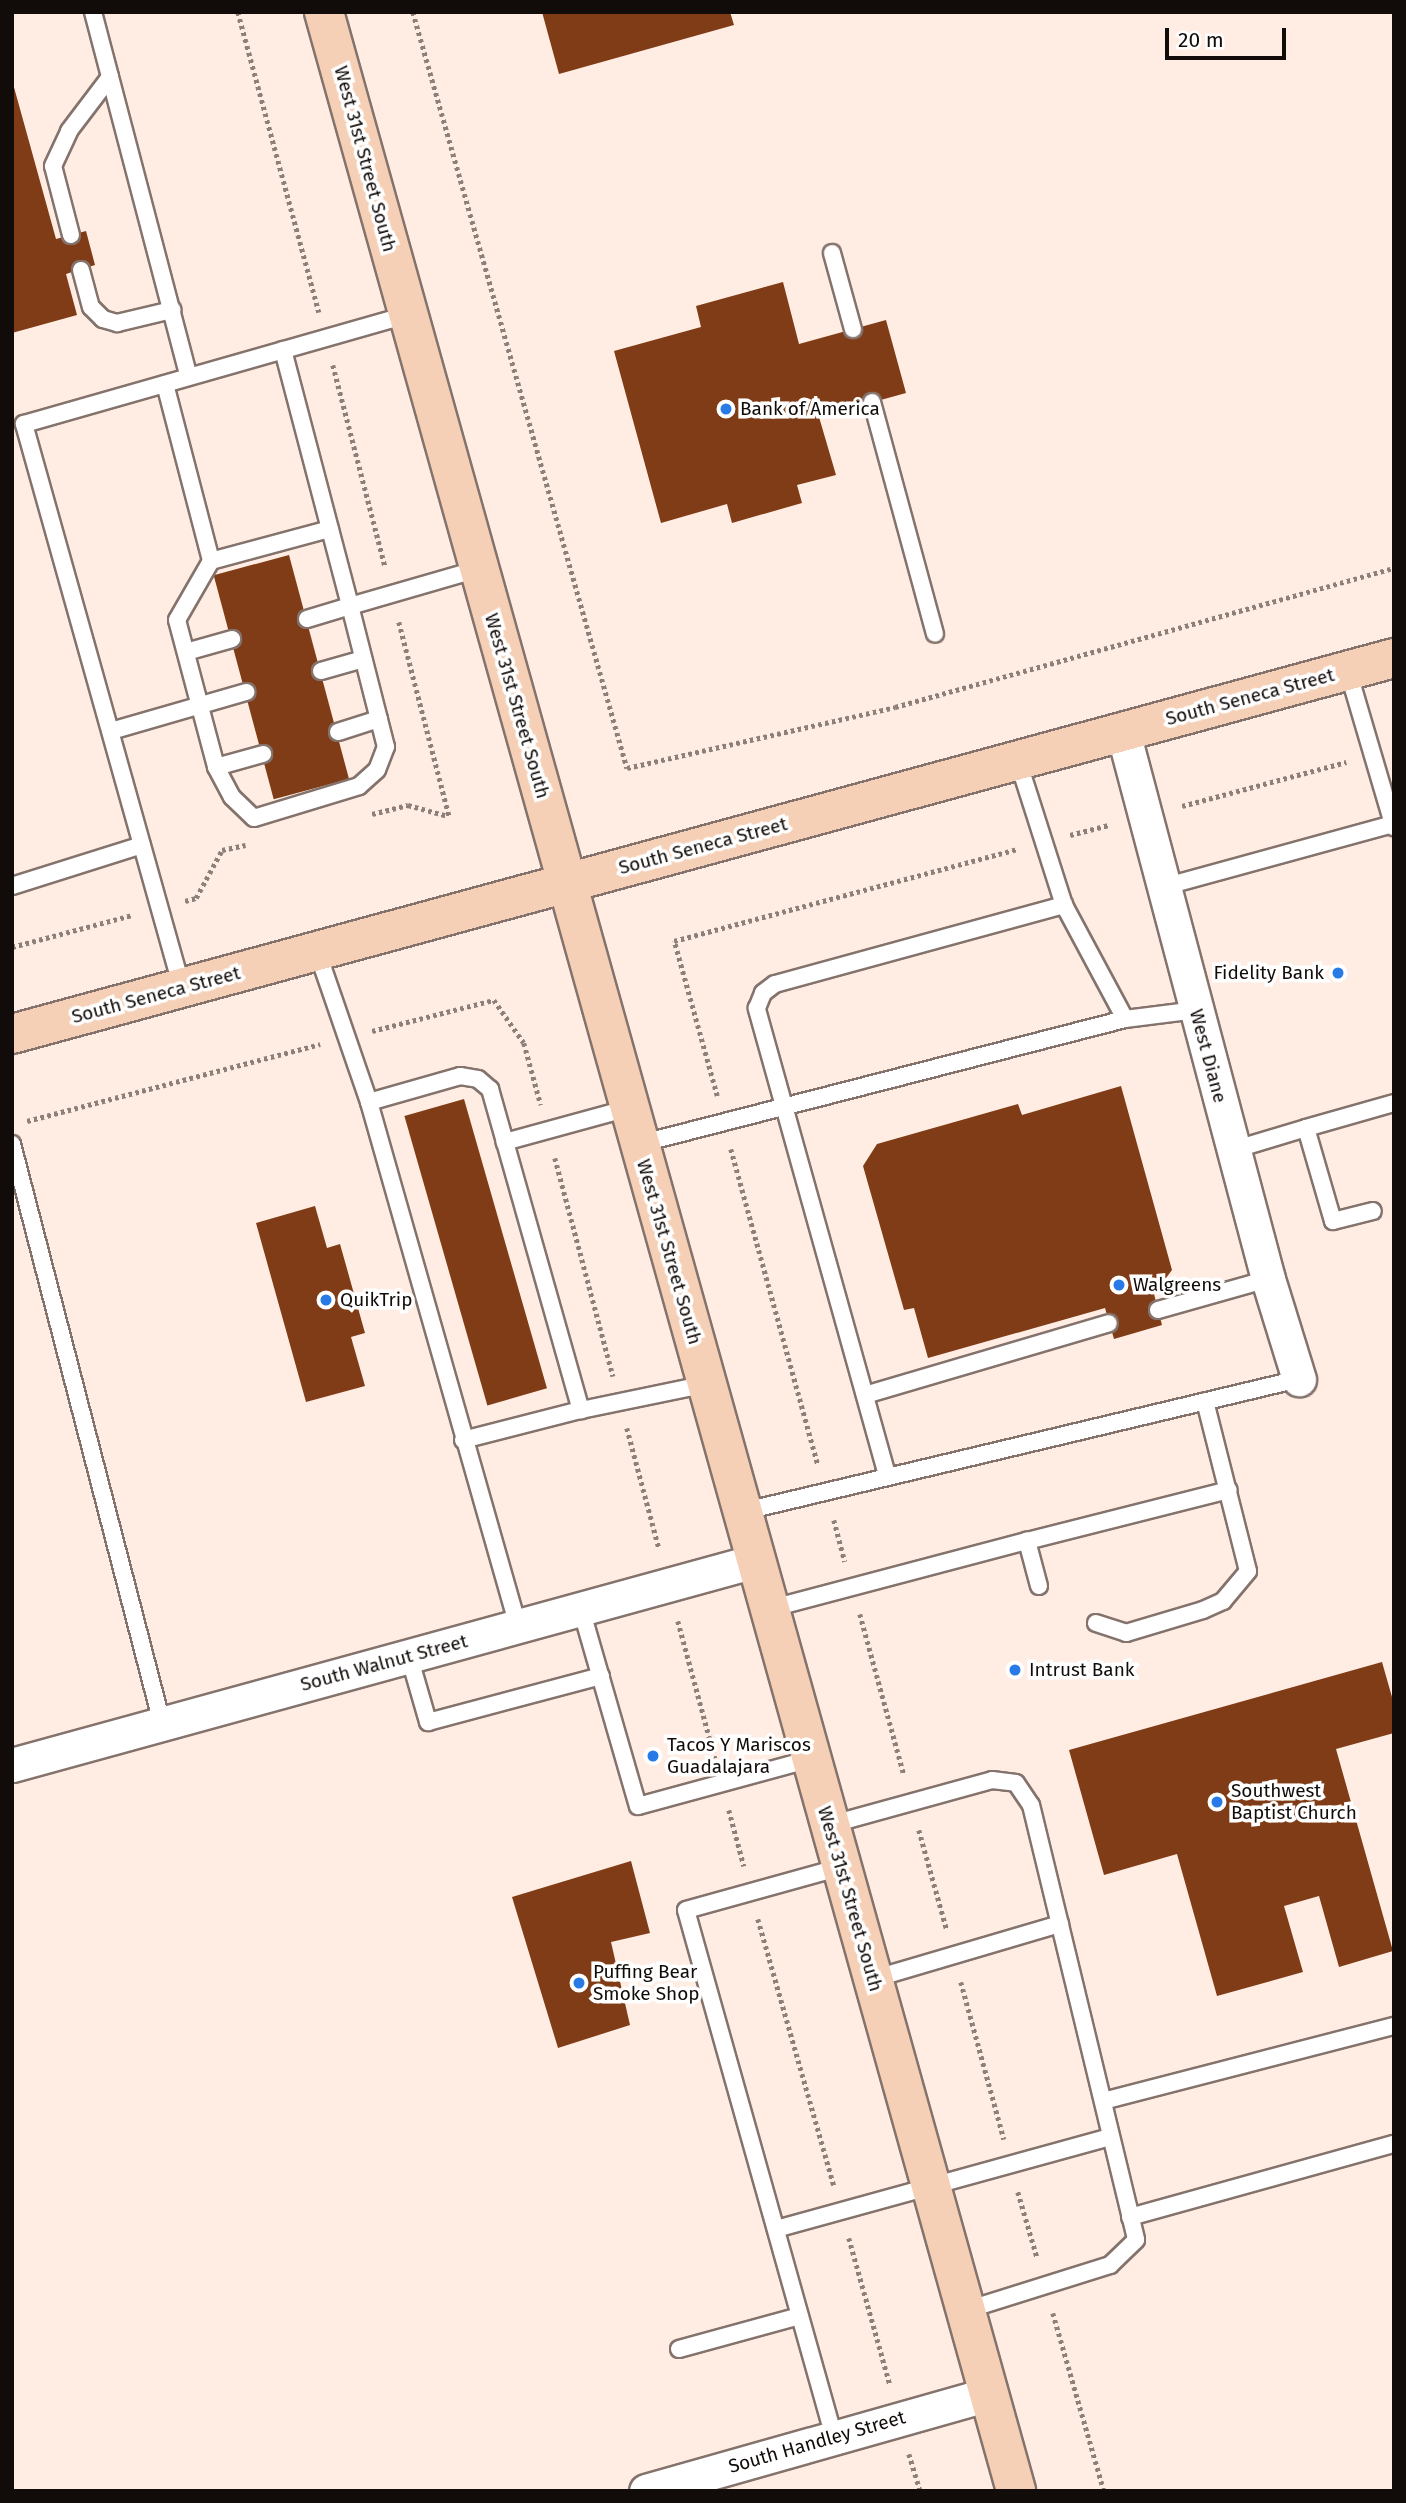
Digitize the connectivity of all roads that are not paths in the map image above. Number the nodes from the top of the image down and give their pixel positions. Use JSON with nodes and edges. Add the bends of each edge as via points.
{"nodes":[{"id":1,"x":93,"y":12,"type":"edge"},
{"id":2,"x":324,"y":12,"type":"edge"},
{"id":3,"x":110,"y":77,"type":"junction"},
{"id":4,"x":71,"y":235,"type":"dead end"},
{"id":5,"x":832,"y":253,"type":"dead end"},
{"id":6,"x":81,"y":270,"type":"dead end"},
{"id":7,"x":172,"y":310,"type":"junction"},
{"id":8,"x":407,"y":315,"type":"junction"},
{"id":9,"x":853,"y":329,"type":"dead end"},
{"id":10,"x":283,"y":350,"type":"junction"},
{"id":11,"x":189,"y":377,"type":"junction"},
{"id":12,"x":165,"y":384,"type":"junction"},
{"id":13,"x":872,"y":402,"type":"dead end"},
{"id":14,"x":18,"y":425,"type":"edge"},
{"id":15,"x":330,"y":529,"type":"junction"},
{"id":16,"x":211,"y":561,"type":"junction"},
{"id":17,"x":478,"y":569,"type":"junction"},
{"id":18,"x":350,"y":606,"type":"junction"},
{"id":19,"x":307,"y":618,"type":"dead end"},
{"id":20,"x":935,"y":634,"type":"dead end"},
{"id":21,"x":232,"y":639,"type":"dead end"},
{"id":22,"x":186,"y":652,"type":"junction"},
{"id":23,"x":363,"y":659,"type":"junction"},
{"id":24,"x":1394,"y":659,"type":"edge"},
{"id":25,"x":321,"y":671,"type":"dead end"},
{"id":26,"x":1348,"y":671,"type":"junction"},
{"id":27,"x":246,"y":692,"type":"dead end"},
{"id":28,"x":200,"y":705,"type":"junction"},
{"id":29,"x":379,"y":719,"type":"junction"},
{"id":30,"x":111,"y":731,"type":"junction"},
{"id":31,"x":338,"y":732,"type":"dead end"},
{"id":32,"x":1123,"y":732,"type":"junction"},
{"id":33,"x":263,"y":754,"type":"dead end"},
{"id":34,"x":1018,"y":761,"type":"junction"},
{"id":35,"x":216,"y":767,"type":"junction"},
{"id":36,"x":1393,"y":826,"type":"edge"},
{"id":37,"x":142,"y":845,"type":"junction"},
{"id":38,"x":566,"y":884,"type":"junction"},
{"id":39,"x":12,"y":886,"type":"edge"},
{"id":40,"x":1163,"y":887,"type":"junction"},
{"id":41,"x":1064,"y":905,"type":"junction"},
{"id":42,"x":317,"y":951,"type":"junction"},
{"id":43,"x":182,"y":988,"type":"junction"},
{"id":44,"x":1196,"y":1010,"type":"junction"},
{"id":45,"x":1125,"y":1019,"type":"junction"},
{"id":46,"x":12,"y":1034,"type":"edge"},
{"id":47,"x":369,"y":1102,"type":"junction"},
{"id":48,"x":1394,"y":1103,"type":"edge"},
{"id":49,"x":629,"y":1108,"type":"junction"},
{"id":50,"x":783,"y":1108,"type":"junction"},
{"id":51,"x":1306,"y":1128,"type":"junction"},
{"id":52,"x":505,"y":1142,"type":"junction"},
{"id":53,"x":12,"y":1143,"type":"edge"},
{"id":54,"x":639,"y":1144,"type":"junction"},
{"id":55,"x":1233,"y":1150,"type":"junction"},
{"id":56,"x":1373,"y":1211,"type":"dead end"},
{"id":57,"x":1268,"y":1279,"type":"junction"},
{"id":58,"x":1158,"y":1310,"type":"dead end"},
{"id":59,"x":1109,"y":1323,"type":"dead end"},
{"id":60,"x":1299,"y":1379,"type":"joint"},
{"id":61,"x":706,"y":1384,"type":"junction"},
{"id":62,"x":865,"y":1395,"type":"junction"},
{"id":63,"x":1205,"y":1401,"type":"junction"},
{"id":64,"x":580,"y":1410,"type":"junction"},
{"id":65,"x":463,"y":1440,"type":"junction"},
{"id":66,"x":887,"y":1475,"type":"junction"},
{"id":67,"x":1229,"y":1490,"type":"junction"},
{"id":68,"x":741,"y":1512,"type":"junction"},
{"id":69,"x":1027,"y":1541,"type":"junction"},
{"id":70,"x":755,"y":1561,"type":"junction"},
{"id":71,"x":1038,"y":1586,"type":"dead end"},
{"id":72,"x":581,"y":1609,"type":"junction"},
{"id":73,"x":769,"y":1609,"type":"junction"},
{"id":74,"x":1096,"y":1623,"type":"dead end"},
{"id":75,"x":518,"y":1626,"type":"junction"},
{"id":76,"x":409,"y":1656,"type":"junction"},
{"id":77,"x":601,"y":1676,"type":"junction"},
{"id":78,"x":162,"y":1723,"type":"junction"},
{"id":79,"x":811,"y":1759,"type":"junction"},
{"id":80,"x":12,"y":1765,"type":"edge"},
{"id":81,"x":830,"y":1825,"type":"junction"},
{"id":82,"x":841,"y":1867,"type":"junction"},
{"id":83,"x":1060,"y":1924,"type":"junction"},
{"id":84,"x":873,"y":1979,"type":"junction"},
{"id":85,"x":1394,"y":2026,"type":"edge"},
{"id":86,"x":1103,"y":2101,"type":"junction"},
{"id":87,"x":1111,"y":2137,"type":"junction"},
{"id":88,"x":1394,"y":2144,"type":"edge"},
{"id":89,"x":930,"y":2187,"type":"junction"},
{"id":90,"x":1130,"y":2217,"type":"junction"},
{"id":91,"x":776,"y":2229,"type":"junction"},
{"id":92,"x":966,"y":2310,"type":"junction"},
{"id":93,"x":800,"y":2316,"type":"junction"},
{"id":94,"x":679,"y":2349,"type":"dead end"},
{"id":95,"x":989,"y":2394,"type":"junction"},
{"id":96,"x":834,"y":2437,"type":"junction"},
{"id":97,"x":649,"y":2490,"type":"edge"},
{"id":98,"x":1016,"y":2491,"type":"edge"}],
"edges":[{"from":1,"to":3,"type":"lane"},
{"from":2,"to":8,"type":"street","name":"West 31st Street South"},
{"from":3,"to":4,"type":"lane","via":[[69,131],[53,166]]},
{"from":3,"to":7,"type":"lane"},
{"from":5,"to":9,"type":"lane"},
{"from":6,"to":7,"type":"lane","via":[[91,307],[103,319],[117,323]]},
{"from":7,"to":11,"type":"lane"},
{"from":8,"to":10,"type":"lane"},
{"from":8,"to":17,"type":"street","name":"West 31st Street South"},
{"from":10,"to":11,"type":"lane"},
{"from":10,"to":15,"type":"lane"},
{"from":11,"to":12,"type":"lane"},
{"from":12,"to":14,"type":"lane"},
{"from":12,"to":16,"type":"lane"},
{"from":13,"to":20,"type":"lane"},
{"from":14,"to":30,"type":"lane"},
{"from":15,"to":16,"type":"lane"},
{"from":15,"to":18,"type":"lane"},
{"from":16,"to":22,"type":"lane","via":[[177,620]]},
{"from":17,"to":18,"type":"lane"},
{"from":17,"to":38,"type":"street","name":"West 31st Street South"},
{"from":18,"to":19,"type":"lane"},
{"from":18,"to":23,"type":"lane"},
{"from":21,"to":22,"type":"lane"},
{"from":22,"to":28,"type":"lane"},
{"from":23,"to":25,"type":"lane"},
{"from":23,"to":29,"type":"lane"},
{"from":24,"to":26,"type":"street","name":"South Seneca Street"},
{"from":26,"to":32,"type":"street","name":"South Seneca Street"},
{"from":26,"to":36,"type":"lane"},
{"from":27,"to":28,"type":"lane"},
{"from":28,"to":30,"type":"lane"},
{"from":28,"to":35,"type":"lane"},
{"from":29,"to":31,"type":"lane"},
{"from":29,"to":35,"type":"lane","via":[[386,747],[377,770],[359,786],[254,818],[232,797]]},
{"from":30,"to":37,"type":"lane"},
{"from":32,"to":34,"type":"street","name":"South Seneca Street"},
{"from":32,"to":40,"type":"street","name":"West Diane"},
{"from":33,"to":35,"type":"lane"},
{"from":34,"to":38,"type":"street","name":"South Seneca Street"},
{"from":34,"to":41,"type":"lane"},
{"from":36,"to":40,"type":"lane"},
{"from":37,"to":39,"type":"lane"},
{"from":37,"to":43,"type":"lane"},
{"from":38,"to":42,"type":"street","name":"South Seneca Street"},
{"from":38,"to":49,"type":"street","name":"West 31st Street South"},
{"from":40,"to":44,"type":"street","name":"West Diane"},
{"from":41,"to":45,"type":"lane"},
{"from":41,"to":50,"type":"lane","via":[[775,984],[763,993],[757,1008]]},
{"from":42,"to":43,"type":"street","name":"South Seneca Street"},
{"from":42,"to":47,"type":"lane"},
{"from":43,"to":46,"type":"street","name":"South Seneca Street"},
{"from":44,"to":45,"type":"lane"},
{"from":44,"to":55,"type":"street","name":"West Diane"},
{"from":45,"to":50,"type":"lane"},
{"from":47,"to":52,"type":"lane","via":[[460,1076],[478,1079],[490,1089]]},
{"from":47,"to":65,"type":"lane"},
{"from":48,"to":51,"type":"lane"},
{"from":49,"to":52,"type":"lane"},
{"from":49,"to":54,"type":"street","name":"West 31st Street South"},
{"from":50,"to":54,"type":"lane"},
{"from":50,"to":62,"type":"lane"},
{"from":51,"to":55,"type":"lane"},
{"from":51,"to":56,"type":"lane","via":[[1333,1221]]},
{"from":52,"to":64,"type":"lane"},
{"from":53,"to":78,"type":"lane"},
{"from":54,"to":61,"type":"street","name":"West 31st Street South"},
{"from":55,"to":57,"type":"street","name":"West Diane"},
{"from":57,"to":58,"type":"lane"},
{"from":57,"to":60,"type":"street","name":"West Diane"},
{"from":59,"to":62,"type":"lane"},
{"from":60,"to":63,"type":"lane"},
{"from":61,"to":64,"type":"lane"},
{"from":61,"to":68,"type":"street","name":"West 31st Street South"},
{"from":62,"to":66,"type":"lane"},
{"from":63,"to":66,"type":"lane"},
{"from":63,"to":67,"type":"lane"},
{"from":64,"to":65,"type":"lane"},
{"from":65,"to":75,"type":"lane"},
{"from":66,"to":68,"type":"lane"},
{"from":67,"to":69,"type":"lane"},
{"from":67,"to":74,"type":"lane","via":[[1248,1571],[1223,1601],[1126,1633]]},
{"from":68,"to":70,"type":"street","name":"West 31st Street South"},
{"from":69,"to":71,"type":"lane"},
{"from":69,"to":73,"type":"lane"},
{"from":70,"to":72,"type":"street","name":"South Walnut Street"},
{"from":70,"to":73,"type":"street","name":"West 31st Street South"},
{"from":72,"to":75,"type":"street","name":"South Walnut Street"},
{"from":72,"to":77,"type":"lane"},
{"from":73,"to":79,"type":"street","name":"West 31st Street South"},
{"from":75,"to":76,"type":"street","name":"South Walnut Street"},
{"from":76,"to":77,"type":"lane","via":[[428,1721]]},
{"from":76,"to":78,"type":"street","name":"South Walnut Street"},
{"from":77,"to":79,"type":"lane","via":[[638,1806]]},
{"from":78,"to":80,"type":"street","name":"South Walnut Street"},
{"from":79,"to":81,"type":"street","name":"West 31st Street South"},
{"from":81,"to":82,"type":"street","name":"West 31st Street South"},
{"from":81,"to":83,"type":"lane","via":[[992,1780],[1016,1783],[1031,1805]]},
{"from":82,"to":84,"type":"street","name":"West 31st Street South"},
{"from":82,"to":91,"type":"lane","via":[[686,1910]]},
{"from":83,"to":84,"type":"lane"},
{"from":83,"to":86,"type":"lane"},
{"from":84,"to":89,"type":"street","name":"West 31st Street South"},
{"from":85,"to":86,"type":"lane"},
{"from":86,"to":87,"type":"lane"},
{"from":87,"to":89,"type":"lane"},
{"from":87,"to":90,"type":"lane"},
{"from":88,"to":90,"type":"lane"},
{"from":89,"to":91,"type":"lane"},
{"from":89,"to":92,"type":"street","name":"West 31st Street South"},
{"from":90,"to":92,"type":"lane","via":[[1136,2240],[1110,2265]]},
{"from":91,"to":93,"type":"lane"},
{"from":92,"to":95,"type":"street","name":"West 31st Street South"},
{"from":93,"to":94,"type":"lane"},
{"from":93,"to":96,"type":"lane"},
{"from":95,"to":96,"type":"street","name":"South Handley Street"},
{"from":95,"to":98,"type":"street","name":"West 31st Street South"},
{"from":96,"to":97,"type":"street","name":"South Handley Street"}]}
